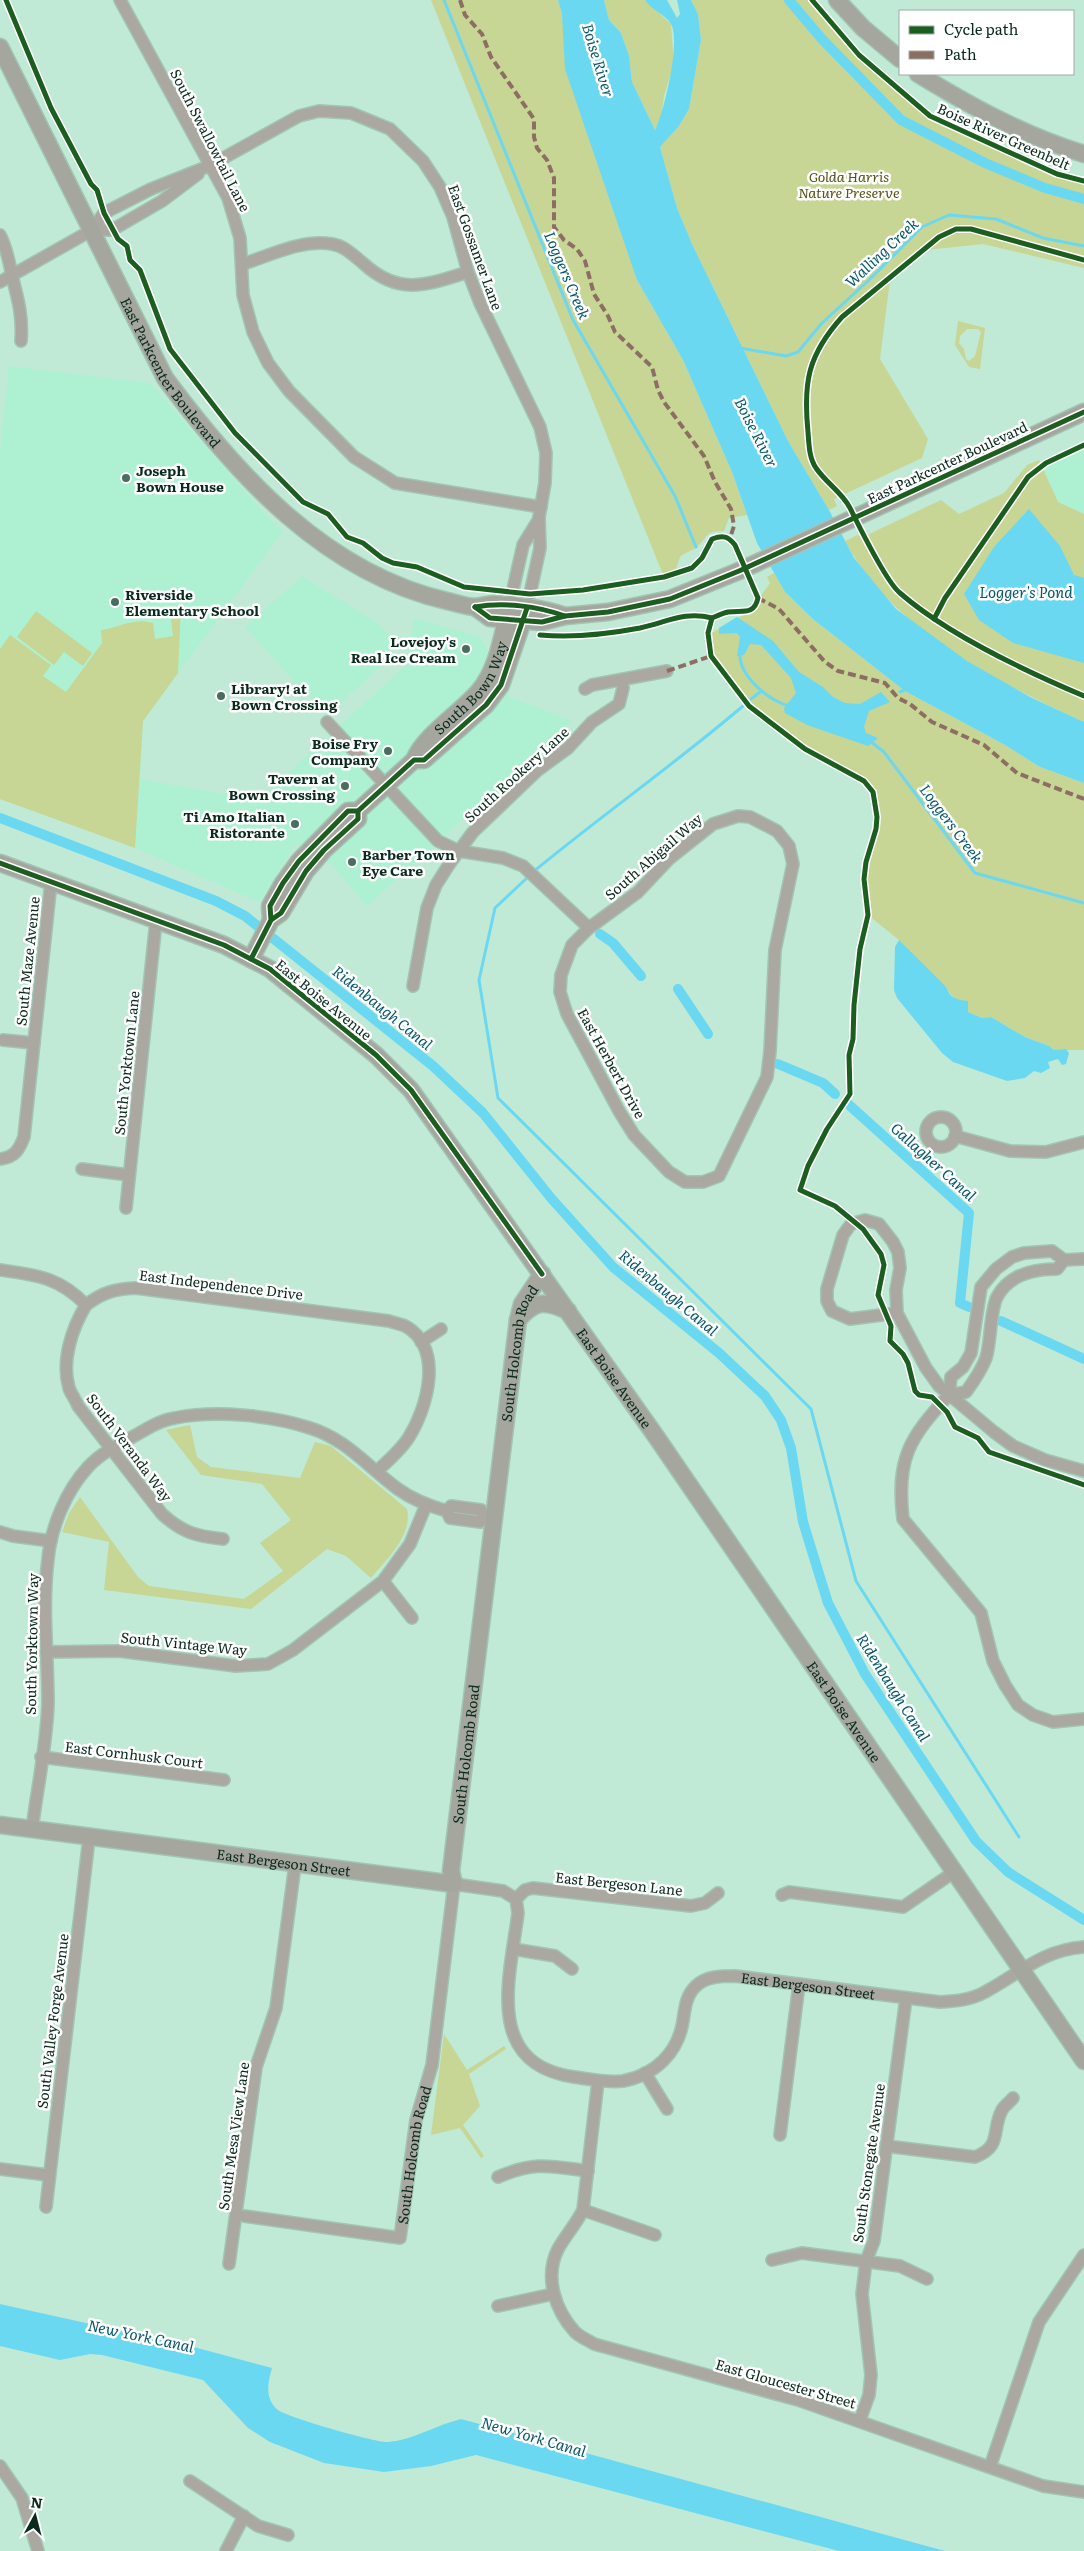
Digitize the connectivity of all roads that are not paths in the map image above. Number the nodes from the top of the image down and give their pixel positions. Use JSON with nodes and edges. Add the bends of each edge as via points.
{"nodes":[{"id":1,"x":120,"y":0,"type":"edge"},
{"id":2,"x":837,"y":0,"type":"edge"},
{"id":3,"x":0,"y":47,"type":"edge"},
{"id":4,"x":899,"y":59,"type":"edge"},
{"id":5,"x":920,"y":75,"type":"edge"},
{"id":6,"x":1084,"y":154,"type":"edge"},
{"id":7,"x":209,"y":166,"type":"junction"},
{"id":8,"x":92,"y":230,"type":"junction"},
{"id":9,"x":0,"y":235,"type":"edge"},
{"id":10,"x":243,"y":264,"type":"junction"},
{"id":11,"x":468,"y":272,"type":"junction"},
{"id":12,"x":12,"y":276,"type":"junction"},
{"id":13,"x":0,"y":282,"type":"edge"},
{"id":14,"x":21,"y":341,"type":"dead end"},
{"id":15,"x":1084,"y":412,"type":"edge"},
{"id":16,"x":540,"y":512,"type":"junction"},
{"id":17,"x":510,"y":606,"type":"junction"},
{"id":18,"x":527,"y":608,"type":"junction"},
{"id":19,"x":667,"y":671,"type":"dead end"},
{"id":20,"x":622,"y":680,"type":"junction"},
{"id":21,"x":585,"y":689,"type":"dead end"},
{"id":22,"x":327,"y":722,"type":"dead end"},
{"id":23,"x":414,"y":760,"type":"junction"},
{"id":24,"x":386,"y":786,"type":"junction"},
{"id":25,"x":459,"y":851,"type":"junction"},
{"id":26,"x":0,"y":864,"type":"edge"},
{"id":27,"x":51,"y":882,"type":"junction"},
{"id":28,"x":156,"y":921,"type":"junction"},
{"id":29,"x":589,"y":928,"type":"junction"},
{"id":30,"x":251,"y":959,"type":"junction"},
{"id":31,"x":413,"y":986,"type":"dead end"},
{"id":32,"x":4,"y":1040,"type":"dead end"},
{"id":33,"x":34,"y":1043,"type":"junction"},
{"id":34,"x":955,"y":1136,"type":"dead end"},
{"id":35,"x":1084,"y":1142,"type":"edge"},
{"id":36,"x":0,"y":1158,"type":"edge"},
{"id":37,"x":82,"y":1170,"type":"dead end"},
{"id":38,"x":129,"y":1175,"type":"junction"},
{"id":39,"x":703,"y":1182,"type":"joint"},
{"id":40,"x":126,"y":1208,"type":"dead end"},
{"id":41,"x":1084,"y":1259,"type":"edge"},
{"id":42,"x":1064,"y":1260,"type":"junction"},
{"id":43,"x":0,"y":1270,"type":"edge"},
{"id":44,"x":542,"y":1274,"type":"junction"},
{"id":45,"x":86,"y":1305,"type":"junction"},
{"id":46,"x":568,"y":1311,"type":"junction"},
{"id":47,"x":897,"y":1313,"type":"junction"},
{"id":48,"x":518,"y":1320,"type":"junction"},
{"id":49,"x":441,"y":1329,"type":"dead end"},
{"id":50,"x":422,"y":1342,"type":"junction"},
{"id":51,"x":949,"y":1395,"type":"junction"},
{"id":52,"x":111,"y":1448,"type":"junction"},
{"id":53,"x":377,"y":1471,"type":"junction"},
{"id":54,"x":1084,"y":1471,"type":"edge"},
{"id":55,"x":426,"y":1506,"type":"junction"},
{"id":56,"x":488,"y":1517,"type":"junction"},
{"id":57,"x":0,"y":1532,"type":"edge"},
{"id":58,"x":223,"y":1539,"type":"dead end"},
{"id":59,"x":51,"y":1541,"type":"junction"},
{"id":60,"x":383,"y":1581,"type":"junction"},
{"id":61,"x":412,"y":1618,"type":"dead end"},
{"id":62,"x":46,"y":1652,"type":"junction"},
{"id":63,"x":1084,"y":1719,"type":"edge"},
{"id":64,"x":41,"y":1757,"type":"junction"},
{"id":65,"x":224,"y":1780,"type":"dead end"},
{"id":66,"x":0,"y":1826,"type":"edge"},
{"id":67,"x":32,"y":1830,"type":"junction"},
{"id":68,"x":89,"y":1838,"type":"junction"},
{"id":69,"x":296,"y":1865,"type":"junction"},
{"id":70,"x":954,"y":1872,"type":"junction"},
{"id":71,"x":454,"y":1884,"type":"junction"},
{"id":72,"x":718,"y":1893,"type":"dead end"},
{"id":73,"x":782,"y":1895,"type":"dead end"},
{"id":74,"x":516,"y":1899,"type":"junction"},
{"id":75,"x":1084,"y":1947,"type":"edge"},
{"id":76,"x":513,"y":1949,"type":"junction"},
{"id":77,"x":1020,"y":1968,"type":"junction"},
{"id":78,"x":572,"y":1969,"type":"dead end"},
{"id":79,"x":799,"y":1984,"type":"junction"},
{"id":80,"x":906,"y":1998,"type":"junction"},
{"id":81,"x":1084,"y":2061,"type":"edge"},
{"id":82,"x":645,"y":2073,"type":"junction"},
{"id":83,"x":598,"y":2081,"type":"junction"},
{"id":84,"x":1013,"y":2098,"type":"dead end"},
{"id":85,"x":667,"y":2110,"type":"dead end"},
{"id":86,"x":780,"y":2135,"type":"dead end"},
{"id":87,"x":886,"y":2146,"type":"junction"},
{"id":88,"x":0,"y":2169,"type":"edge"},
{"id":89,"x":588,"y":2171,"type":"junction"},
{"id":90,"x":48,"y":2175,"type":"junction"},
{"id":91,"x":498,"y":2177,"type":"dead end"},
{"id":92,"x":46,"y":2207,"type":"dead end"},
{"id":93,"x":583,"y":2210,"type":"junction"},
{"id":94,"x":244,"y":2216,"type":"dead end"},
{"id":95,"x":655,"y":2235,"type":"dead end"},
{"id":96,"x":1084,"y":2255,"type":"edge"},
{"id":97,"x":772,"y":2260,"type":"dead end"},
{"id":98,"x":866,"y":2261,"type":"junction"},
{"id":99,"x":230,"y":2264,"type":"dead end"},
{"id":100,"x":927,"y":2279,"type":"dead end"},
{"id":101,"x":553,"y":2294,"type":"junction"},
{"id":102,"x":498,"y":2306,"type":"dead end"},
{"id":103,"x":860,"y":2420,"type":"junction"},
{"id":104,"x":0,"y":2466,"type":"edge"},
{"id":105,"x":990,"y":2467,"type":"junction"},
{"id":106,"x":190,"y":2482,"type":"dead end"},
{"id":107,"x":1084,"y":2492,"type":"edge"},
{"id":108,"x":244,"y":2516,"type":"junction"},
{"id":109,"x":288,"y":2535,"type":"dead end"},
{"id":110,"x":38,"y":2551,"type":"edge"},
{"id":111,"x":226,"y":2551,"type":"edge"}],
"edges":[{"from":1,"to":7,"type":"street","name":"South Swallowtail Lane"},
{"from":2,"to":4,"type":"street"},
{"from":3,"to":8,"type":"street","name":"East Parkcenter Boulevard"},
{"from":5,"to":6,"type":"street","via":[[976,110],[1052,144]]},
{"from":7,"to":8,"type":"street","name":"East Gossamer Lane","via":[[151,189],[104,213]]},
{"from":7,"to":8,"type":"street","name":"East Gossamer Lane","via":[[162,202],[112,230]]},
{"from":7,"to":10,"type":"street","name":"South Swallowtail Lane","via":[[228,198],[235,218]]},
{"from":7,"to":11,"type":"street","name":"East Gossamer Lane","via":[[299,116],[340,111],[371,120],[390,129],[407,144],[440,187],[453,217]]},
{"from":8,"to":12,"type":"street"},
{"from":8,"to":17,"type":"street","name":"East Parkcenter Boulevard","via":[[165,378],[198,422],[258,488],[305,532],[341,557],[415,592],[475,607]]},
{"from":9,"to":12,"type":"street"},
{"from":10,"to":11,"type":"street","via":[[316,242],[348,250],[378,277],[398,284],[425,284]]},
{"from":10,"to":16,"type":"street","name":"South Swallowtail Lane","via":[[243,295],[253,332],[268,363],[289,391],[354,457],[395,482]]},
{"from":11,"to":16,"type":"street","name":"East Gossamer Lane","via":[[490,329],[534,409],[540,427],[546,453]]},
{"from":12,"to":13,"type":"street"},
{"from":12,"to":14,"type":"street","via":[[23,321]]},
{"from":15,"to":18,"type":"street","name":"East Parkcenter Boulevard","via":[[739,570],[661,601],[542,622]]},
{"from":16,"to":17,"type":"street","name":"East Gossamer Lane","via":[[523,545]]},
{"from":16,"to":18,"type":"street","name":"East Gossamer Lane","via":[[540,548]]},
{"from":17,"to":18,"type":"street","name":"East Parkcenter Boulevard"},
{"from":17,"to":23,"type":"street","name":"South Bown Way","via":[[492,669],[481,689],[419,749]]},
{"from":18,"to":23,"type":"street","name":"South Bown Way","via":[[501,685],[486,705],[424,760]]},
{"from":19,"to":20,"type":"street"},
{"from":20,"to":21,"type":"street"},
{"from":20,"to":25,"type":"street","name":"South Rookery Lane","via":[[619,704],[592,722],[568,748],[538,770],[473,832]]},
{"from":22,"to":24,"type":"street"},
{"from":23,"to":24,"type":"street","name":"South Bown Way"},
{"from":24,"to":25,"type":"street","via":[[438,841]]},
{"from":24,"to":30,"type":"street","name":"South Bown Way","via":[[358,811],[358,819],[306,871],[281,913],[271,920]]},
{"from":25,"to":29,"type":"street","via":[[503,858],[523,866]]},
{"from":25,"to":31,"type":"street","name":"South Rookery Lane","via":[[436,885],[427,908]]},
{"from":26,"to":27,"type":"street","name":"East Boise Avenue"},
{"from":27,"to":28,"type":"street","name":"East Boise Avenue"},
{"from":27,"to":33,"type":"street","name":"South Maze Avenue"},
{"from":28,"to":30,"type":"street","name":"East Boise Avenue","via":[[224,945]]},
{"from":28,"to":38,"type":"street","name":"South Yorktown Lane"},
{"from":29,"to":39,"type":"street","name":"East Herbert Drive","via":[[572,945],[561,975],[560,992],[567,1014],[634,1135],[669,1172],[685,1182]]},
{"from":29,"to":39,"type":"street","name":"South Abigail Way","via":[[638,892],[669,859],[713,824],[738,816],[750,817],[777,831],[789,846],[793,864],[775,950],[767,1077],[718,1176]]},
{"from":30,"to":44,"type":"street","name":"East Boise Avenue","via":[[270,969],[376,1055],[411,1090]]},
{"from":32,"to":33,"type":"street","name":"South Maze Avenue"},
{"from":33,"to":36,"type":"street","name":"South Maze Avenue","via":[[24,1137],[20,1149],[12,1157]]},
{"from":34,"to":35,"type":"street","via":[[1010,1151],[1046,1152]]},
{"from":37,"to":38,"type":"street"},
{"from":38,"to":40,"type":"street","name":"South Yorktown Lane"},
{"from":41,"to":42,"type":"street"},
{"from":42,"to":51,"type":"street","via":[[1058,1269],[1037,1269],[1007,1285],[997,1298],[980,1372],[966,1392]]},
{"from":42,"to":51,"type":"street","via":[[1052,1251],[1024,1253],[1012,1257],[991,1275],[981,1287],[971,1354],[951,1378]]},
{"from":43,"to":45,"type":"street","via":[[56,1281]]},
{"from":44,"to":46,"type":"street","name":"East Boise Avenue"},
{"from":44,"to":48,"type":"street","name":"South Holcomb Road","via":[[522,1304]]},
{"from":45,"to":50,"type":"street","name":"East Independence Drive","via":[[114,1289],[136,1288],[389,1321],[407,1328]]},
{"from":45,"to":52,"type":"street","name":"South Veranda Way","via":[[71,1336],[67,1369],[69,1388],[78,1406]]},
{"from":46,"to":48,"type":"street","via":[[550,1303],[538,1304]]},
{"from":46,"to":70,"type":"street","name":"East Boise Avenue"},
{"from":47,"to":47,"type":"street","via":[[896,1290],[900,1268],[893,1242],[879,1224],[866,1220],[851,1224],[843,1235],[826,1301],[832,1311],[850,1319]]},
{"from":47,"to":51,"type":"street","via":[[926,1368]]},
{"from":48,"to":56,"type":"street","name":"South Holcomb Road"},
{"from":49,"to":50,"type":"street"},
{"from":50,"to":53,"type":"street","via":[[428,1361],[428,1390],[421,1415],[408,1438]]},
{"from":51,"to":54,"type":"street","via":[[1013,1446],[1045,1460]]},
{"from":51,"to":63,"type":"street","via":[[909,1446],[901,1499],[903,1519],[981,1613],[993,1661],[1018,1705],[1053,1722]]},
{"from":52,"to":53,"type":"street","name":"South Yorktown Way","via":[[155,1424],[174,1418],[233,1415],[283,1422],[324,1433],[347,1445]]},
{"from":52,"to":58,"type":"street","name":"South Veranda Way","via":[[162,1514],[178,1528],[199,1536]]},
{"from":52,"to":59,"type":"street","name":"South Yorktown Way","via":[[88,1467],[68,1496]]},
{"from":53,"to":55,"type":"street","name":"South Yorktown Way"},
{"from":55,"to":56,"type":"street","name":"South Yorktown Way","via":[[447,1511],[450,1518],[480,1522]]},
{"from":55,"to":60,"type":"street","name":"South Vintage Way","via":[[410,1544]]},
{"from":56,"to":71,"type":"street","name":"South Holcomb Road","via":[[451,1871]]},
{"from":57,"to":59,"type":"street"},
{"from":59,"to":62,"type":"street","name":"South Yorktown Way","via":[[45,1618]]},
{"from":60,"to":61,"type":"street"},
{"from":60,"to":62,"type":"street","name":"South Vintage Way","via":[[294,1650],[268,1664],[236,1666],[119,1651]]},
{"from":62,"to":64,"type":"street","name":"South Yorktown Way","via":[[48,1704]]},
{"from":64,"to":65,"type":"street","name":"East Cornhusk Court"},
{"from":64,"to":67,"type":"street","name":"South Yorktown Way"},
{"from":66,"to":67,"type":"street","name":"East Bergeson Street"},
{"from":67,"to":68,"type":"street","name":"East Bergeson Street"},
{"from":68,"to":69,"type":"street","name":"East Bergeson Street"},
{"from":68,"to":90,"type":"street","name":"South Valley Forge Avenue"},
{"from":69,"to":71,"type":"street","name":"East Bergeson Street"},
{"from":69,"to":99,"type":"street","name":"South Mesa View Lane","via":[[276,2008],[256,2067]]},
{"from":70,"to":73,"type":"street","via":[[903,1907],[789,1892]]},
{"from":70,"to":77,"type":"street","name":"East Boise Avenue"},
{"from":71,"to":74,"type":"street","name":"East Bergeson Street","via":[[503,1891]]},
{"from":71,"to":94,"type":"street","name":"South Holcomb Road","via":[[432,2065],[416,2120],[400,2238]]},
{"from":72,"to":74,"type":"street","name":"East Bergeson Lane","via":[[705,1903],[691,1906],[533,1888],[525,1890]]},
{"from":74,"to":76,"type":"street","name":"East Bergeson Street","via":[[518,1913]]},
{"from":75,"to":77,"type":"street","name":"East Bergeson Street","via":[[1060,1951]]},
{"from":76,"to":78,"type":"street","via":[[555,1956]]},
{"from":76,"to":83,"type":"street","name":"East Bergeson Street","via":[[506,2004],[508,2024],[518,2046],[545,2069],[563,2076]]},
{"from":77,"to":80,"type":"street","name":"East Bergeson Street","via":[[985,1993],[962,2001]]},
{"from":77,"to":81,"type":"street","name":"East Boise Avenue"},
{"from":79,"to":80,"type":"street","name":"East Bergeson Street"},
{"from":79,"to":82,"type":"street","name":"East Bergeson Street","via":[[735,1976],[709,1978],[696,1985],[687,1999],[674,2050],[662,2064]]},
{"from":79,"to":86,"type":"street"},
{"from":80,"to":87,"type":"street","name":"South Stonegate Avenue"},
{"from":82,"to":83,"type":"street","name":"East Bergeson Street","via":[[622,2081]]},
{"from":82,"to":85,"type":"street"},
{"from":83,"to":89,"type":"street"},
{"from":84,"to":87,"type":"street","via":[[1002,2110],[993,2144],[975,2157]]},
{"from":87,"to":98,"type":"street","name":"South Stonegate Avenue","via":[[874,2241]]},
{"from":88,"to":90,"type":"street"},
{"from":89,"to":91,"type":"street","via":[[535,2165]]},
{"from":89,"to":93,"type":"street"},
{"from":90,"to":92,"type":"street","name":"South Valley Forge Avenue"},
{"from":93,"to":95,"type":"street"},
{"from":93,"to":101,"type":"street","via":[[558,2250],[553,2265]]},
{"from":96,"to":105,"type":"street","via":[[1038,2322]]},
{"from":97,"to":98,"type":"street","via":[[802,2253]]},
{"from":98,"to":100,"type":"street","via":[[900,2266]]},
{"from":98,"to":103,"type":"street","name":"South Stonegate Avenue","via":[[862,2294],[871,2375],[869,2395]]},
{"from":101,"to":102,"type":"street"},
{"from":101,"to":103,"type":"street","name":"East Gloucester Street","via":[[563,2317],[576,2333],[594,2344]]},
{"from":103,"to":105,"type":"street","name":"East Gloucester Street"},
{"from":104,"to":110,"type":"street","via":[[22,2498]]},
{"from":105,"to":107,"type":"street","name":"East Gloucester Street","via":[[1043,2486]]},
{"from":106,"to":108,"type":"street"},
{"from":108,"to":109,"type":"street","via":[[258,2526]]},
{"from":108,"to":111,"type":"street"}]}
